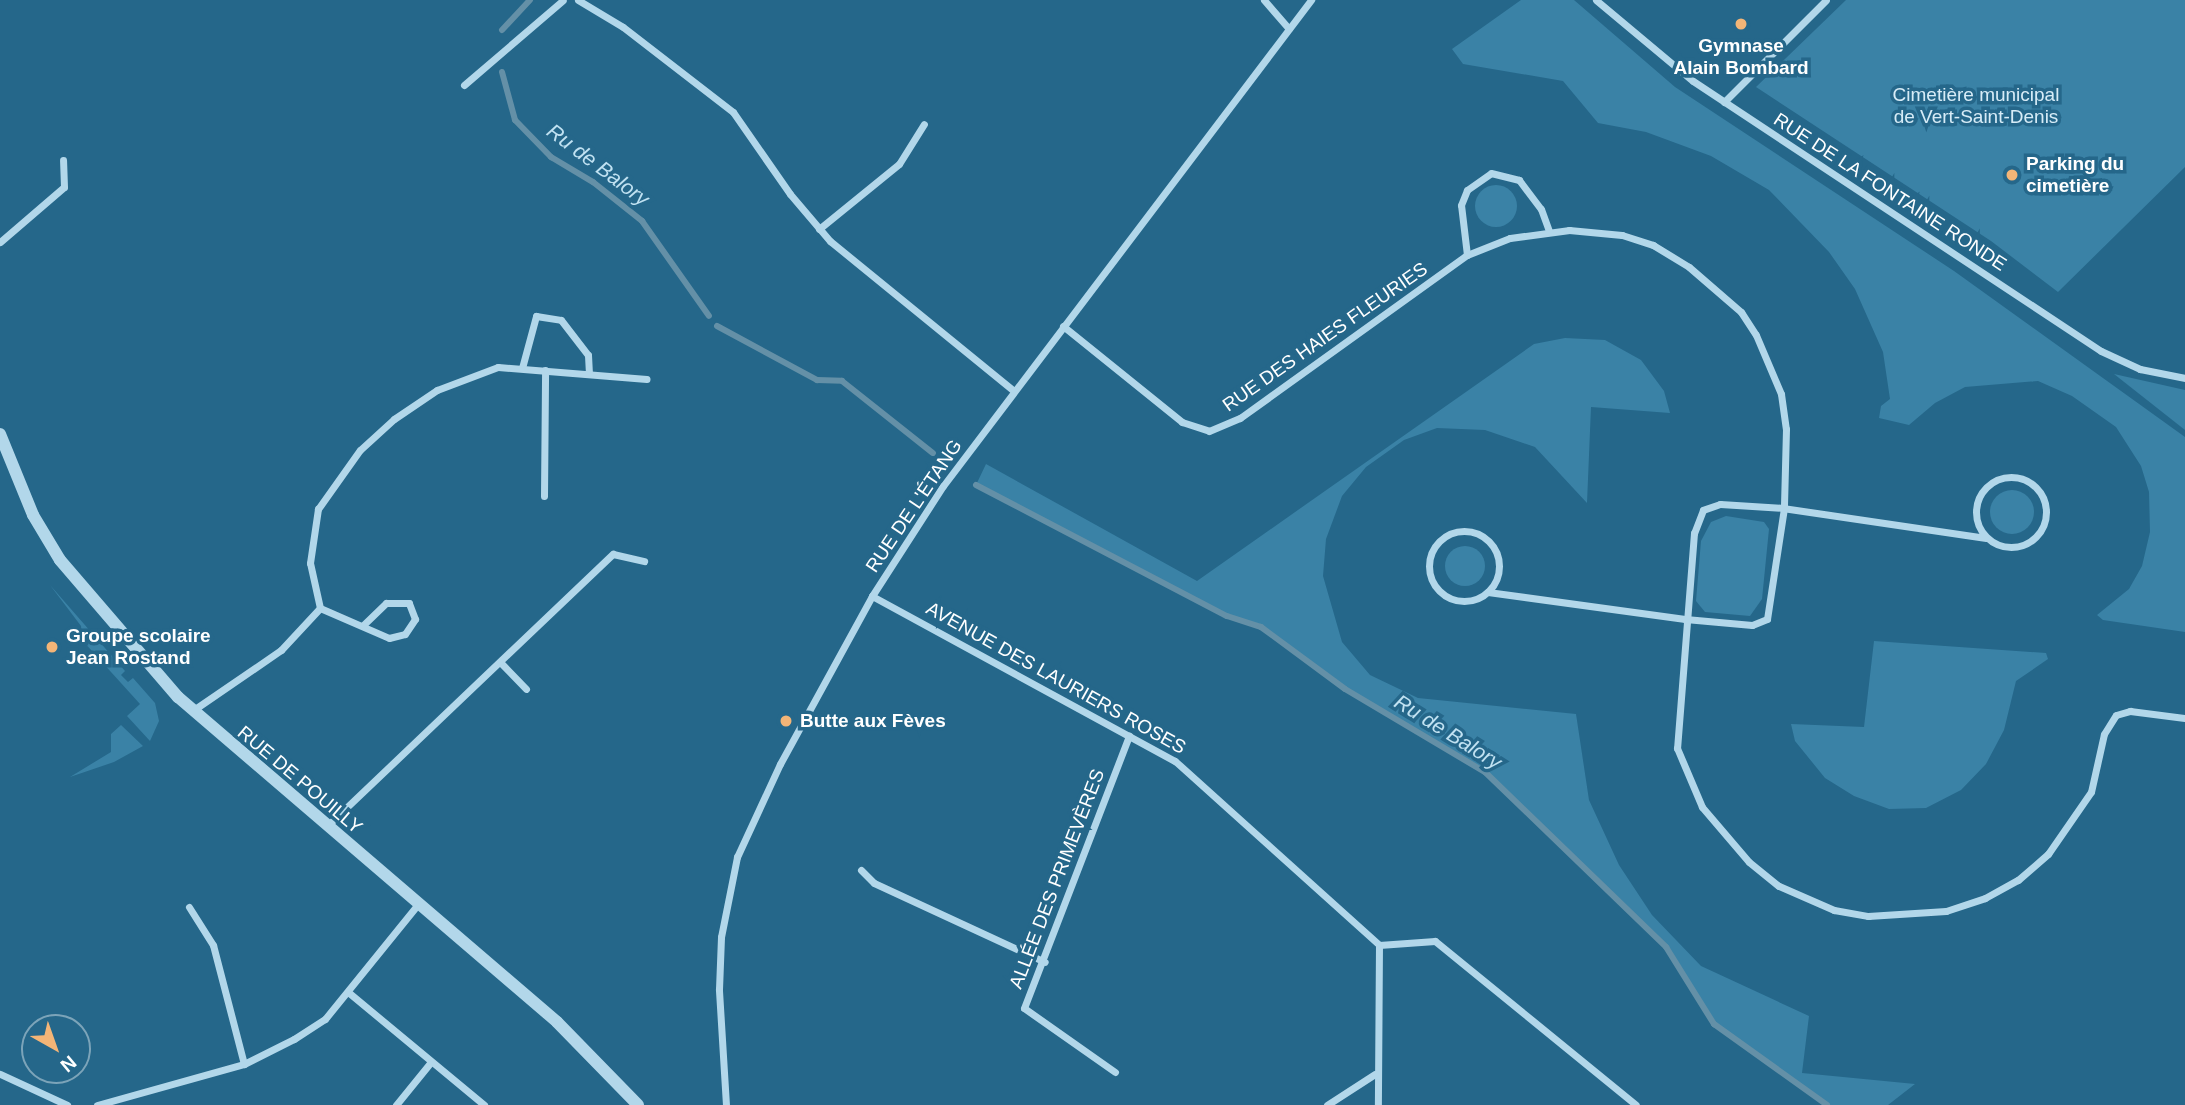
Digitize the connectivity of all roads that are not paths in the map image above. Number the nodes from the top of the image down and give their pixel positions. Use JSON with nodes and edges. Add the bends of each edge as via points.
{"nodes":[{"id":1,"x":563,"y":0,"type":"edge"},
{"id":2,"x":578,"y":0,"type":"edge"},
{"id":3,"x":1264,"y":0,"type":"edge"},
{"id":4,"x":1311,"y":0,"type":"edge"},
{"id":5,"x":1596,"y":0,"type":"edge"},
{"id":6,"x":1826,"y":0,"type":"edge"},
{"id":7,"x":1289,"y":29,"type":"junction"},
{"id":8,"x":464,"y":85,"type":"dead end"},
{"id":9,"x":1724,"y":102,"type":"junction"},
{"id":10,"x":924,"y":124,"type":"dead end"},
{"id":11,"x":62,"y":160,"type":"dead end"},
{"id":12,"x":820,"y":229,"type":"junction"},
{"id":13,"x":1549,"y":231,"type":"junction"},
{"id":14,"x":0,"y":242,"type":"edge"},
{"id":15,"x":1467,"y":256,"type":"junction"},
{"id":16,"x":1063,"y":326,"type":"junction"},
{"id":17,"x":522,"y":368,"type":"junction"},
{"id":18,"x":545,"y":370,"type":"junction"},
{"id":19,"x":589,"y":373,"type":"junction"},
{"id":20,"x":2185,"y":378,"type":"edge"},
{"id":21,"x":647,"y":379,"type":"dead end"},
{"id":22,"x":1014,"y":391,"type":"junction"},
{"id":23,"x":0,"y":435,"type":"edge"},
{"id":24,"x":544,"y":496,"type":"dead end"},
{"id":25,"x":1784,"y":508,"type":"junction"},
{"id":26,"x":1986,"y":538,"type":"junction"},
{"id":27,"x":644,"y":561,"type":"dead end"},
{"id":28,"x":1488,"y":592,"type":"junction"},
{"id":29,"x":872,"y":596,"type":"junction"},
{"id":30,"x":320,"y":608,"type":"junction"},
{"id":31,"x":1685,"y":619,"type":"junction"},
{"id":32,"x":363,"y":625,"type":"junction"},
{"id":33,"x":501,"y":663,"type":"junction"},
{"id":34,"x":526,"y":690,"type":"dead end"},
{"id":35,"x":191,"y":711,"type":"junction"},
{"id":36,"x":2185,"y":718,"type":"edge"},
{"id":37,"x":1129,"y":736,"type":"junction"},
{"id":38,"x":326,"y":827,"type":"junction"},
{"id":39,"x":861,"y":870,"type":"dead end"},
{"id":40,"x":418,"y":904,"type":"junction"},
{"id":41,"x":189,"y":907,"type":"dead end"},
{"id":42,"x":1379,"y":946,"type":"junction"},
{"id":43,"x":1045,"y":962,"type":"junction"},
{"id":44,"x":348,"y":992,"type":"junction"},
{"id":45,"x":431,"y":1062,"type":"junction"},
{"id":46,"x":244,"y":1064,"type":"junction"},
{"id":47,"x":1115,"y":1072,"type":"dead end"},
{"id":48,"x":0,"y":1074,"type":"edge"},
{"id":49,"x":1376,"y":1074,"type":"junction"},
{"id":50,"x":67,"y":1105,"type":"edge"},
{"id":51,"x":97,"y":1105,"type":"edge"},
{"id":52,"x":396,"y":1105,"type":"edge"},
{"id":53,"x":484,"y":1105,"type":"edge"},
{"id":54,"x":638,"y":1105,"type":"edge"},
{"id":55,"x":726,"y":1105,"type":"edge"},
{"id":56,"x":1326,"y":1105,"type":"edge"},
{"id":57,"x":1378,"y":1105,"type":"edge"},
{"id":58,"x":1636,"y":1105,"type":"edge"}],
"edges":[{"from":1,"to":8,"type":"street"},
{"from":2,"to":12,"type":"street","via":[[623,27],[733,112]]},
{"from":3,"to":7,"type":"street"},
{"from":4,"to":7,"type":"street","name":"RUE DE L'ÉTANG"},
{"from":5,"to":9,"type":"street","name":"RUE DE LA FONTAINE RONDE","via":[[1651,49]]},
{"from":6,"to":9,"type":"street"},
{"from":7,"to":16,"type":"street","name":"RUE DE L'ÉTANG"},
{"from":9,"to":20,"type":"street","name":"RUE DE LA FONTAINE RONDE","via":[[2101,351],[2140,369]]},
{"from":10,"to":12,"type":"street","via":[[899,164]]},
{"from":11,"to":14,"type":"street","via":[[64,187]]},
{"from":12,"to":22,"type":"street","via":[[880,286]]},
{"from":13,"to":15,"type":"street","name":"RUE DES HAIES FLEURIES","via":[[1510,238]]},
{"from":13,"to":15,"type":"street","via":[[1541,209],[1519,180],[1491,173],[1467,190],[1461,205]]},
{"from":13,"to":25,"type":"street","name":"RUE DES HAIES FLEURIES","via":[[1622,235],[1653,245],[1719,289],[1741,312],[1781,394],[1786,429]]},
{"from":15,"to":16,"type":"street","name":"RUE DES HAIES FLEURIES","via":[[1240,418],[1209,431],[1182,422]]},
{"from":16,"to":22,"type":"street","name":"RUE DE L'ÉTANG"},
{"from":17,"to":18,"type":"street"},
{"from":17,"to":19,"type":"street","via":[[536,316],[561,320],[588,355]]},
{"from":17,"to":30,"type":"street","via":[[498,367],[437,390],[394,419],[347,465],[318,509],[310,563]]},
{"from":18,"to":19,"type":"street"},
{"from":18,"to":24,"type":"street"},
{"from":19,"to":21,"type":"street"},
{"from":22,"to":29,"type":"street","name":"RUE DE L'ÉTANG","via":[[943,486]]},
{"from":23,"to":35,"type":"street","name":"RUE DE POUILLY","via":[[33,515],[60,560]]},
{"from":25,"to":26,"type":"street"},
{"from":25,"to":31,"type":"street","via":[[1720,504],[1703,510],[1694,533]]},
{"from":25,"to":31,"type":"street","name":"RUE DES HAIES FLEURIES","via":[[1768,619],[1752,625]]},
{"from":26,"to":26,"type":"street","via":[[2018,547],[2038,536],[2046,505],[2033,484],[2011,477],[1999,479],[1981,494],[1976,517]]},
{"from":27,"to":33,"type":"street","via":[[612,554]]},
{"from":28,"to":28,"type":"street","name":"RUE DES HAIES FLEURIES","via":[[1499,571],[1494,548],[1476,533],[1452,533],[1441,540],[1430,558],[1438,589],[1457,600]]},
{"from":28,"to":31,"type":"street","name":"RUE DES HAIES FLEURIES"},
{"from":29,"to":37,"type":"street","name":"AVENUE DES LAURIERS ROSES"},
{"from":29,"to":55,"type":"street","name":"RUE DE L'ÉTANG","via":[[780,764],[737,857],[721,937],[719,989]]},
{"from":30,"to":32,"type":"street"},
{"from":30,"to":35,"type":"street","via":[[281,650]]},
{"from":31,"to":36,"type":"street","via":[[1676,722],[1685,775],[1719,832],[1749,863],[1779,886],[1834,911],[1901,916],[1946,911],[2018,880],[2072,825],[2091,792],[2104,734],[2116,715],[2130,711]]},
{"from":32,"to":32,"type":"street","via":[[389,638],[405,634],[415,619],[409,603],[386,603]]},
{"from":33,"to":34,"type":"street"},
{"from":33,"to":38,"type":"street"},
{"from":35,"to":38,"type":"street","name":"RUE DE POUILLY"},
{"from":37,"to":42,"type":"street","name":"AVENUE DES LAURIERS ROSES","via":[[1175,761]]},
{"from":37,"to":43,"type":"street","name":"ALLÉE DES PRIMEVÈRES"},
{"from":38,"to":40,"type":"street","name":"RUE DE POUILLY"},
{"from":39,"to":43,"type":"street","via":[[874,883]]},
{"from":40,"to":44,"type":"street"},
{"from":40,"to":54,"type":"street","name":"RUE DE POUILLY","via":[[557,1022]]},
{"from":41,"to":46,"type":"street","via":[[213,945]]},
{"from":42,"to":49,"type":"street"},
{"from":42,"to":58,"type":"street","via":[[1435,940]]},
{"from":43,"to":47,"type":"street","name":"ALLÉE DES PRIMEVÈRES","via":[[1024,1008]]},
{"from":44,"to":45,"type":"street"},
{"from":44,"to":46,"type":"street","via":[[325,1019]]},
{"from":45,"to":52,"type":"street"},
{"from":45,"to":53,"type":"street"},
{"from":46,"to":51,"type":"street"},
{"from":48,"to":50,"type":"street"},
{"from":49,"to":56,"type":"street"},
{"from":49,"to":57,"type":"street"}]}
